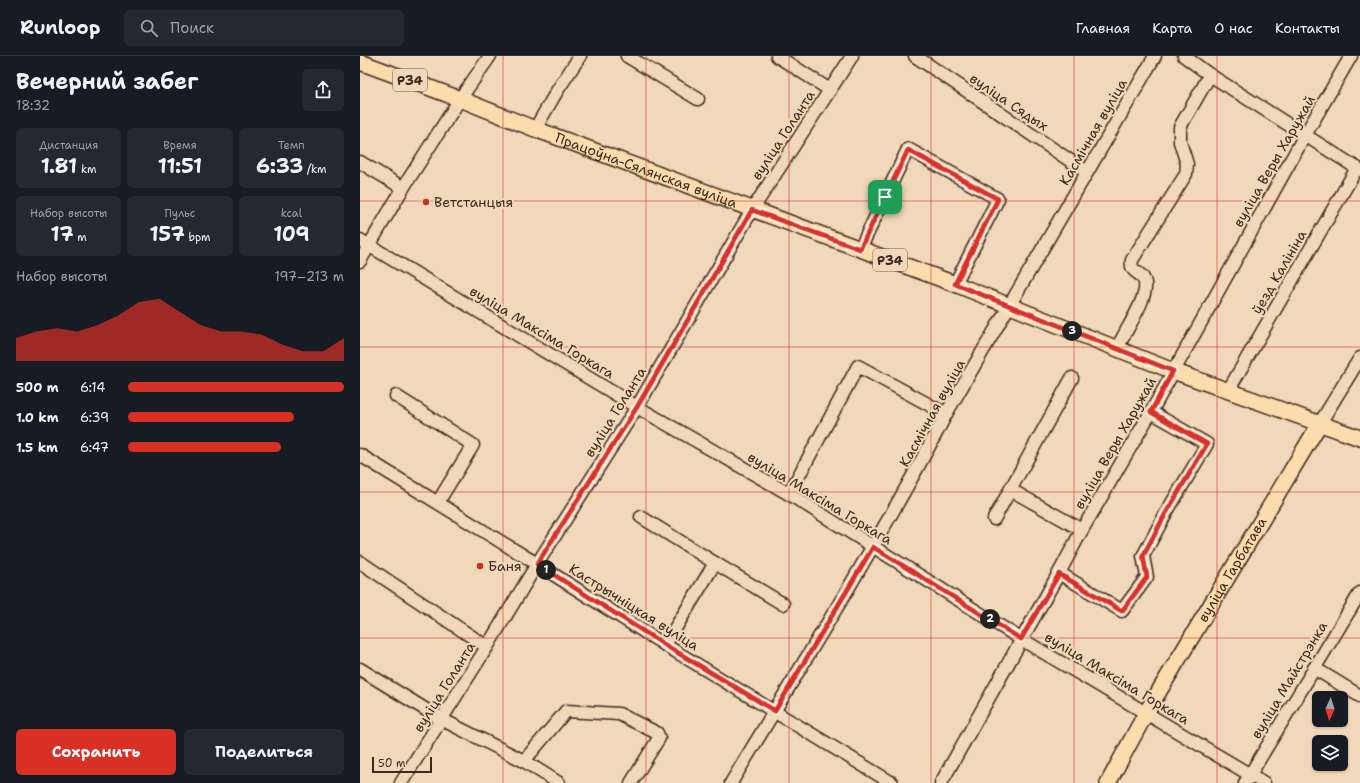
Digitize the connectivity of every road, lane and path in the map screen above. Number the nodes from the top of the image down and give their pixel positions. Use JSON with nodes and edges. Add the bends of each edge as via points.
{"nodes":[{"id":1,"x":490,"y":56,"type":"edge"},
{"id":2,"x":580,"y":56,"type":"edge"},
{"id":3,"x":628,"y":56,"type":"edge"},
{"id":4,"x":776,"y":56,"type":"edge"},
{"id":5,"x":852,"y":56,"type":"edge"},
{"id":6,"x":915,"y":56,"type":"edge"},
{"id":7,"x":1155,"y":56,"type":"edge"},
{"id":8,"x":1184,"y":56,"type":"edge"},
{"id":9,"x":1351,"y":56,"type":"edge"},
{"id":10,"x":1357,"y":56,"type":"edge"},
{"id":11,"x":1360,"y":58,"type":"edge"},
{"id":12,"x":360,"y":62,"type":"edge"},
{"id":13,"x":1210,"y":75,"type":"junction"},
{"id":14,"x":830,"y":90,"type":"junction"},
{"id":15,"x":460,"y":99,"type":"junction"},
{"id":16,"x":698,"y":99,"type":"dead end"},
{"id":17,"x":535,"y":129,"type":"junction"},
{"id":18,"x":1305,"y":135,"type":"junction"},
{"id":19,"x":360,"y":162,"type":"edge"},
{"id":20,"x":1358,"y":169,"type":"edge"},
{"id":21,"x":1087,"y":172,"type":"junction"},
{"id":22,"x":403,"y":188,"type":"junction"},
{"id":23,"x":752,"y":210,"type":"junction"},
{"id":24,"x":365,"y":242,"type":"edge"},
{"id":25,"x":860,"y":249,"type":"junction"},
{"id":26,"x":360,"y":261,"type":"edge"},
{"id":27,"x":955,"y":284,"type":"junction"},
{"id":28,"x":1010,"y":306,"type":"junction"},
{"id":29,"x":1117,"y":349,"type":"junction"},
{"id":30,"x":1360,"y":358,"type":"edge"},
{"id":31,"x":1173,"y":371,"type":"junction"},
{"id":32,"x":1072,"y":378,"type":"dead end"},
{"id":33,"x":1228,"y":391,"type":"junction"},
{"id":34,"x":396,"y":396,"type":"dead end"},
{"id":35,"x":637,"y":407,"type":"junction"},
{"id":36,"x":1151,"y":412,"type":"junction"},
{"id":37,"x":946,"y":414,"type":"junction"},
{"id":38,"x":1320,"y":423,"type":"junction"},
{"id":39,"x":1360,"y":438,"type":"edge"},
{"id":40,"x":360,"y":456,"type":"edge"},
{"id":41,"x":1011,"y":490,"type":"junction"},
{"id":42,"x":789,"y":494,"type":"junction"},
{"id":43,"x":438,"y":502,"type":"junction"},
{"id":44,"x":641,"y":517,"type":"dead end"},
{"id":45,"x":994,"y":519,"type":"dead end"},
{"id":46,"x":1082,"y":530,"type":"junction"},
{"id":47,"x":873,"y":547,"type":"junction"},
{"id":48,"x":360,"y":562,"type":"edge"},
{"id":49,"x":715,"y":563,"type":"junction"},
{"id":50,"x":537,"y":564,"type":"junction"},
{"id":51,"x":1059,"y":574,"type":"junction"},
{"id":52,"x":1360,"y":593,"type":"edge"},
{"id":53,"x":783,"y":604,"type":"dead end"},
{"id":54,"x":1021,"y":639,"type":"junction"},
{"id":55,"x":665,"y":645,"type":"junction"},
{"id":56,"x":487,"y":647,"type":"junction"},
{"id":57,"x":1314,"y":668,"type":"junction"},
{"id":58,"x":360,"y":669,"type":"edge"},
{"id":59,"x":1360,"y":696,"type":"edge"},
{"id":60,"x":775,"y":711,"type":"junction"},
{"id":61,"x":1146,"y":713,"type":"junction"},
{"id":62,"x":441,"y":719,"type":"junction"},
{"id":63,"x":524,"y":761,"type":"junction"},
{"id":64,"x":1247,"y":779,"type":"edge"},
{"id":65,"x":401,"y":783,"type":"edge"},
{"id":66,"x":559,"y":783,"type":"edge"},
{"id":67,"x":631,"y":783,"type":"edge"},
{"id":68,"x":731,"y":783,"type":"edge"},
{"id":69,"x":892,"y":783,"type":"edge"},
{"id":70,"x":941,"y":783,"type":"edge"},
{"id":71,"x":1108,"y":783,"type":"edge"},
{"id":72,"x":1264,"y":783,"type":"edge"}],
"edges":[{"from":1,"to":15,"type":"street"},
{"from":2,"to":17,"type":"street"},
{"from":3,"to":16,"type":"street"},
{"from":4,"to":14,"type":"street"},
{"from":5,"to":14,"type":"street","name":"вуліца Голанта"},
{"from":6,"to":21,"type":"street","name":"вуліца Сядых"},
{"from":7,"to":21,"type":"street","name":"Касмічная вуліца"},
{"from":8,"to":13,"type":"street"},
{"from":9,"to":18,"type":"street","name":"вуліца Веры Харужай"},
{"from":10,"to":11,"type":"street"},
{"from":12,"to":15,"type":"main road","name":"Працоўна-Сялянская вуліца","number":"Р34"},
{"from":13,"to":18,"type":"street"},
{"from":13,"to":29,"type":"street","via":[[1180,127],[1180,142],[1187,164],[1186,174],[1132,260],[1133,270],[1142,276],[1145,282],[1145,291]]},
{"from":14,"to":23,"type":"street","name":"вуліца Голанта"},
{"from":15,"to":17,"type":"main road","name":"Працоўна-Сялянская вуліца","number":"Р34"},
{"from":15,"to":22,"type":"street"},
{"from":17,"to":23,"type":"main road","name":"Працоўна-Сялянская вуліца","number":"Р34"},
{"from":18,"to":20,"type":"street"},
{"from":18,"to":31,"type":"street","name":"вуліца Веры Харужай"},
{"from":19,"to":22,"type":"street"},
{"from":20,"to":33,"type":"street","name":"ўезд Калініна"},
{"from":21,"to":28,"type":"street","name":"Касмічная вуліца"},
{"from":22,"to":24,"type":"street"},
{"from":23,"to":25,"type":"main road","name":"Працоўна-Сялянская вуліца","number":"Р34"},
{"from":23,"to":35,"type":"street","name":"вуліца Голанта"},
{"from":24,"to":26,"type":"street"},
{"from":24,"to":35,"type":"street","name":"вуліца Максіма Горкага"},
{"from":25,"to":27,"type":"main road","name":"Працоўна-Сялянская вуліца","number":"Р34"},
{"from":25,"to":27,"type":"street","via":[[908,150],[998,199]]},
{"from":27,"to":28,"type":"main road","name":"Працоўна-Сялянская вуліца","number":"Р34"},
{"from":28,"to":29,"type":"main road","name":"Працоўна-Сялянская вуліца","number":"Р34"},
{"from":28,"to":37,"type":"street","name":"Касмічная вуліца"},
{"from":29,"to":31,"type":"main road","name":"Працоўна-Сялянская вуліца","number":"Р34"},
{"from":30,"to":38,"type":"street","name":"вуліца Гарбатава"},
{"from":31,"to":33,"type":"main road","name":"Працоўна-Сялянская вуліца","number":"Р34"},
{"from":31,"to":36,"type":"street","name":"вуліца Веры Харужай"},
{"from":32,"to":41,"type":"street"},
{"from":33,"to":38,"type":"main road","name":"Працоўна-Сялянская вуліца","number":"Р34"},
{"from":34,"to":43,"type":"street","via":[[478,448]]},
{"from":35,"to":42,"type":"street","name":"вуліца Максіма Горкага"},
{"from":35,"to":50,"type":"street","name":"вуліца Голанта"},
{"from":36,"to":46,"type":"street","name":"вуліца Веры Харужай"},
{"from":36,"to":51,"type":"street","via":[[1207,444],[1143,556],[1147,577],[1122,611]]},
{"from":37,"to":42,"type":"street","via":[[858,366]]},
{"from":37,"to":47,"type":"street","name":"Касмічная вуліца"},
{"from":38,"to":39,"type":"main road","name":"Працоўна-Сялянская вуліца","number":"Р34"},
{"from":38,"to":61,"type":"main road","name":"вуліца Гарбатава"},
{"from":40,"to":43,"type":"street","name":"Кастрычніцкая вуліца"},
{"from":41,"to":45,"type":"street"},
{"from":41,"to":46,"type":"street"},
{"from":42,"to":47,"type":"street","name":"вуліца Максіма Горкага"},
{"from":43,"to":50,"type":"street","name":"Кастрычніцкая вуліца"},
{"from":44,"to":49,"type":"street"},
{"from":46,"to":51,"type":"street","name":"вуліца Веры Харужай"},
{"from":47,"to":54,"type":"street","name":"вуліца Максіма Горкага"},
{"from":47,"to":60,"type":"street","name":"Касмічная вуліца"},
{"from":48,"to":56,"type":"street"},
{"from":49,"to":53,"type":"street"},
{"from":49,"to":55,"type":"street"},
{"from":50,"to":55,"type":"street","name":"Кастрычніцкая вуліца"},
{"from":50,"to":56,"type":"street","name":"вуліца Голанта"},
{"from":51,"to":54,"type":"street","name":"вуліца Веры Харужай"},
{"from":52,"to":57,"type":"street","name":"вуліца Майстрэнка"},
{"from":54,"to":61,"type":"street","name":"вуліца Максіма Горкага"},
{"from":54,"to":70,"type":"street","name":"вуліца Веры Харужай"},
{"from":55,"to":60,"type":"street","name":"Кастрычніцкая вуліца"},
{"from":56,"to":62,"type":"street","name":"вуліца Голанта"},
{"from":57,"to":59,"type":"street"},
{"from":57,"to":64,"type":"street","name":"вуліца Майстрэнка"},
{"from":58,"to":62,"type":"street"},
{"from":60,"to":68,"type":"street","name":"Касмічная вуліца"},
{"from":60,"to":69,"type":"street","name":"Кастрычніцкая вуліца"},
{"from":61,"to":64,"type":"street","name":"вуліца Максіма Горкага"},
{"from":61,"to":71,"type":"main road","name":"вуліца Гарбатава"},
{"from":62,"to":63,"type":"street"},
{"from":62,"to":65,"type":"street","name":"вуліца Голанта"},
{"from":63,"to":66,"type":"street"},
{"from":63,"to":67,"type":"street","via":[[566,711],[618,714],[657,732],[659,738]]},
{"from":64,"to":72,"type":"street","name":"вуліца Максіма Горкага"}]}
